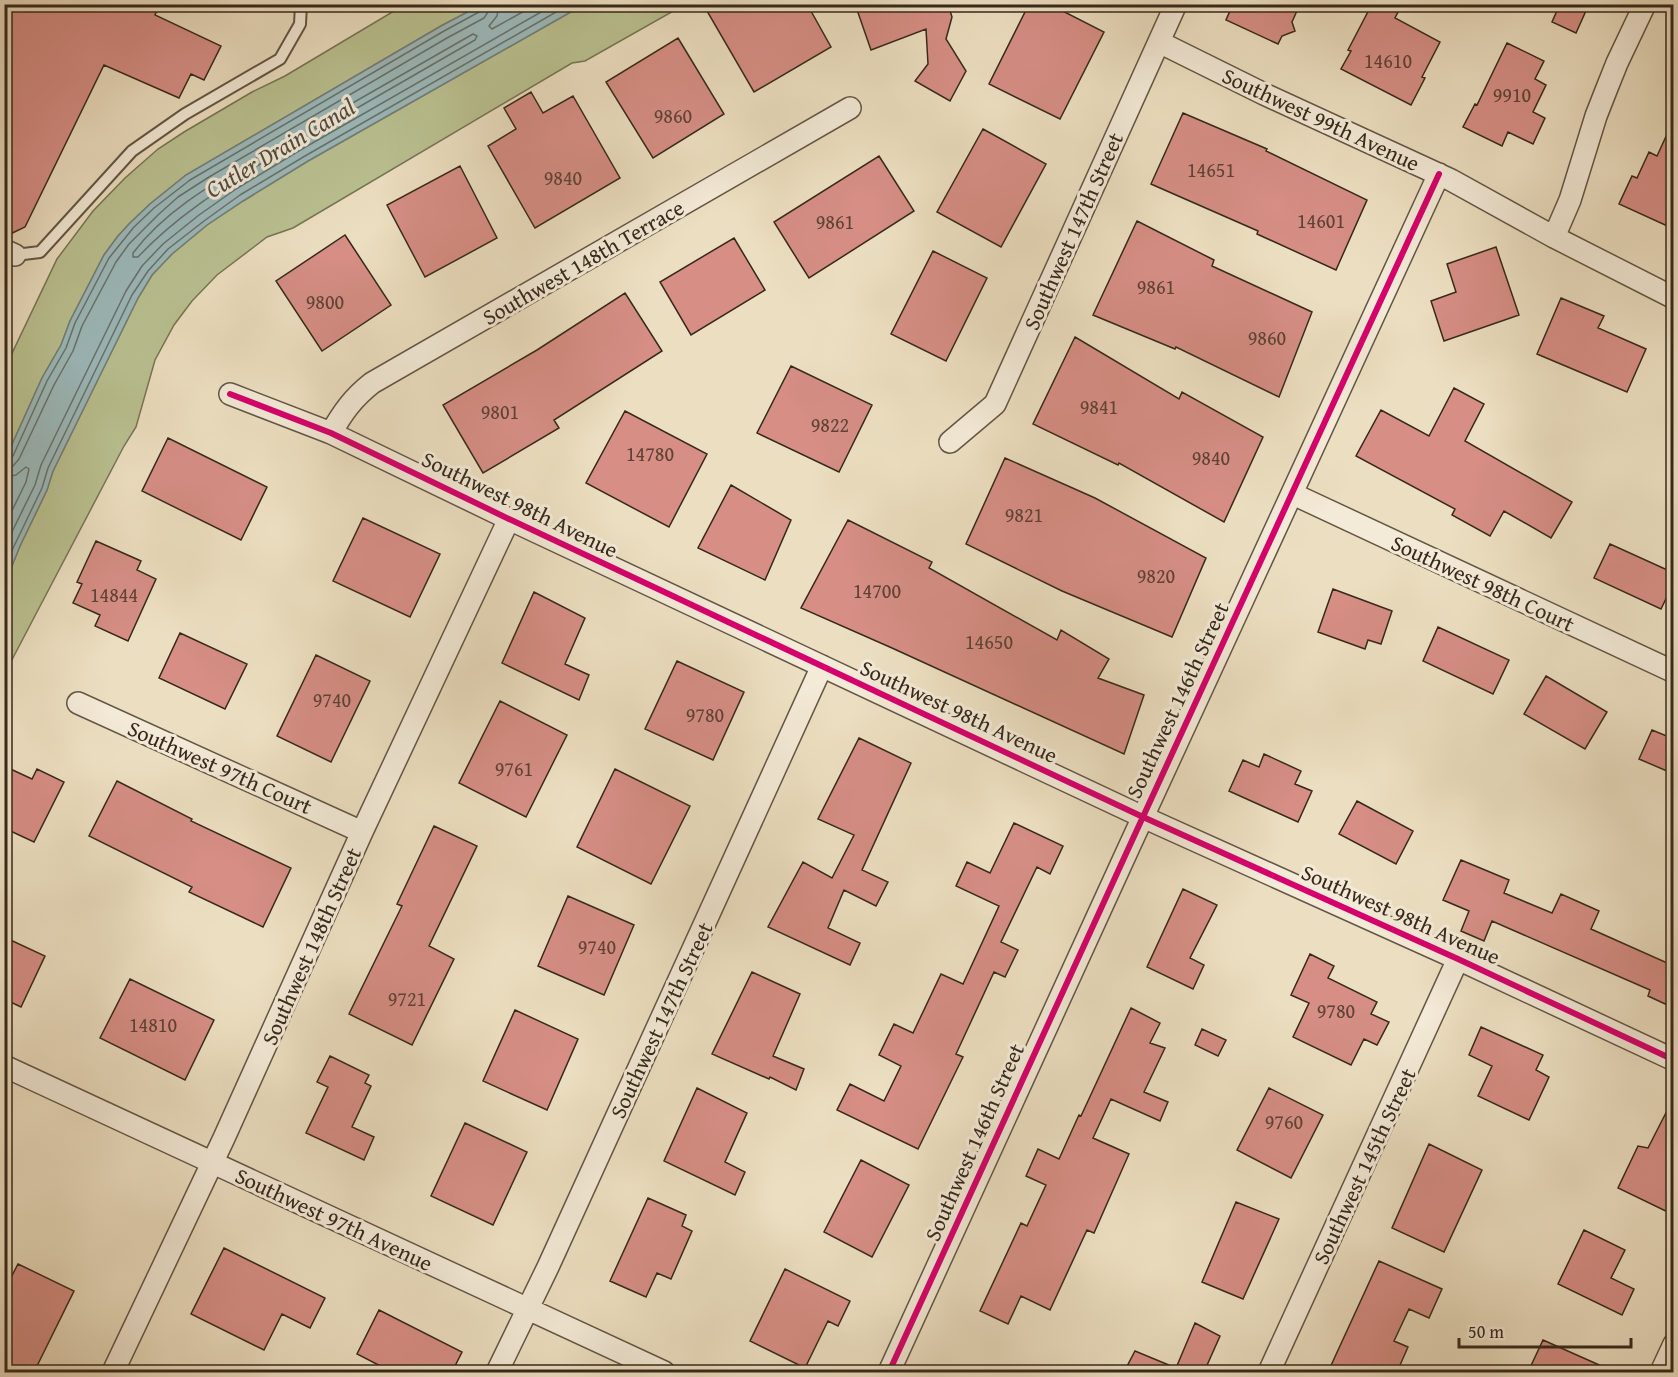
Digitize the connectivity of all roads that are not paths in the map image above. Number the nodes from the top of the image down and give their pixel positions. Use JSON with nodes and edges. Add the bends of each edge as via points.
{"nodes":[{"id":1,"x":302,"y":4,"type":"edge"},
{"id":2,"x":1176,"y":4,"type":"edge"},
{"id":3,"x":1645,"y":4,"type":"edge"},
{"id":4,"x":1159,"y":42,"type":"junction"},
{"id":5,"x":850,"y":108,"type":"dead end"},
{"id":6,"x":1439,"y":174,"type":"junction"},
{"id":7,"x":1554,"y":237,"type":"junction"},
{"id":8,"x":10,"y":252,"type":"edge"},
{"id":9,"x":1674,"y":298,"type":"edge"},
{"id":10,"x":230,"y":394,"type":"dead end"},
{"id":11,"x":331,"y":433,"type":"junction"},
{"id":12,"x":950,"y":442,"type":"dead end"},
{"id":13,"x":1293,"y":494,"type":"junction"},
{"id":14,"x":509,"y":519,"type":"junction"},
{"id":15,"x":822,"y":666,"type":"junction"},
{"id":16,"x":1674,"y":672,"type":"edge"},
{"id":17,"x":78,"y":703,"type":"dead end"},
{"id":18,"x":1143,"y":817,"type":"junction"},
{"id":19,"x":362,"y":832,"type":"junction"},
{"id":20,"x":1458,"y":959,"type":"junction"},
{"id":21,"x":1674,"y":1060,"type":"edge"},
{"id":22,"x":4,"y":1066,"type":"edge"},
{"id":23,"x":213,"y":1162,"type":"junction"},
{"id":24,"x":528,"y":1310,"type":"junction"},
{"id":25,"x":1674,"y":1344,"type":"edge"},
{"id":26,"x":113,"y":1372,"type":"edge"},
{"id":27,"x":497,"y":1372,"type":"edge"},
{"id":28,"x":664,"y":1372,"type":"edge"},
{"id":29,"x":889,"y":1372,"type":"edge"},
{"id":30,"x":1269,"y":1372,"type":"edge"},
{"id":31,"x":1660,"y":1372,"type":"edge"}],
"edges":[{"from":1,"to":8,"type":"lane","via":[[300,24],[280,59],[185,114],[132,151],[40,252]]},
{"from":2,"to":4,"type":"street","name":"Southwest 147th Street"},
{"from":3,"to":7,"type":"street","via":[[1596,116]]},
{"from":4,"to":6,"type":"street","name":"Southwest 99th Avenue"},
{"from":4,"to":12,"type":"street","name":"Southwest 147th Street","via":[[994,404]]},
{"from":5,"to":11,"type":"street","name":"Southwest 148th Terrace","via":[[372,383],[346,407]]},
{"from":6,"to":7,"type":"street","name":"Southwest 99th Avenue"},
{"from":6,"to":13,"type":"street","name":"Southwest 146th Street"},
{"from":7,"to":9,"type":"street","name":"Southwest 99th Avenue"},
{"from":10,"to":11,"type":"street","name":"Southwest 98th Avenue"},
{"from":11,"to":14,"type":"street","name":"Southwest 98th Avenue"},
{"from":13,"to":16,"type":"street","name":"Southwest 98th Court"},
{"from":13,"to":18,"type":"street","name":"Southwest 146th Street"},
{"from":14,"to":15,"type":"street","name":"Southwest 98th Avenue"},
{"from":14,"to":19,"type":"street","name":"Southwest 148th Street"},
{"from":15,"to":18,"type":"street","name":"Southwest 98th Avenue"},
{"from":15,"to":24,"type":"street","name":"Southwest 147th Street"},
{"from":17,"to":19,"type":"street","name":"Southwest 97th Court"},
{"from":18,"to":20,"type":"street","name":"Southwest 98th Avenue"},
{"from":18,"to":29,"type":"street","name":"Southwest 146th Street"},
{"from":19,"to":23,"type":"street","name":"Southwest 148th Street"},
{"from":20,"to":21,"type":"street","name":"Southwest 98th Avenue"},
{"from":20,"to":30,"type":"street","name":"Southwest 145th Street"},
{"from":22,"to":23,"type":"street","name":"Southwest 97th Avenue"},
{"from":23,"to":24,"type":"street","name":"Southwest 97th Avenue"},
{"from":23,"to":26,"type":"street","name":"Southwest 148th Street"},
{"from":24,"to":27,"type":"street","name":"Southwest 147th Street"},
{"from":24,"to":28,"type":"street","name":"Southwest 97th Avenue"},
{"from":25,"to":31,"type":"street"}]}
